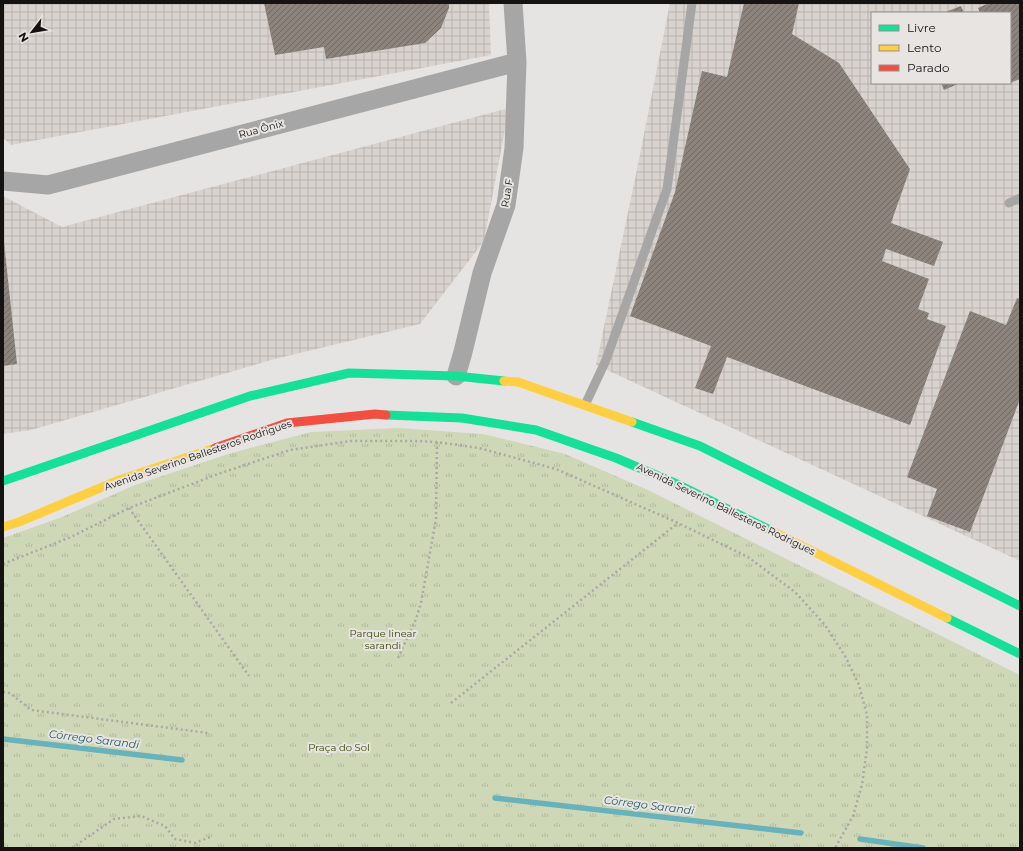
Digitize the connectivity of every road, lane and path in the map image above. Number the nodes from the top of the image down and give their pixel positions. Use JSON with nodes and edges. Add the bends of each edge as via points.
{"nodes":[{"id":1,"x":513,"y":3,"type":"edge"},
{"id":2,"x":692,"y":3,"type":"edge"},
{"id":3,"x":517,"y":62,"type":"junction"},
{"id":4,"x":3,"y":181,"type":"edge"},
{"id":5,"x":1020,"y":198,"type":"edge"},
{"id":6,"x":1009,"y":203,"type":"dead end"},
{"id":7,"x":456,"y":376,"type":"junction"},
{"id":8,"x":585,"y":405,"type":"junction"},
{"id":9,"x":437,"y":442,"type":"junction"},
{"id":10,"x":3,"y":481,"type":"edge"},
{"id":11,"x":129,"y":508,"type":"junction"},
{"id":12,"x":678,"y":524,"type":"junction"},
{"id":13,"x":3,"y":527,"type":"edge"},
{"id":14,"x":3,"y":564,"type":"edge"},
{"id":15,"x":1020,"y":606,"type":"edge"},
{"id":16,"x":1020,"y":654,"type":"edge"},
{"id":17,"x":398,"y":658,"type":"dead end"},
{"id":18,"x":249,"y":676,"type":"dead end"},
{"id":19,"x":3,"y":692,"type":"edge"},
{"id":20,"x":451,"y":703,"type":"dead end"},
{"id":21,"x":208,"y":734,"type":"dead end"},
{"id":22,"x":210,"y":837,"type":"dead end"},
{"id":23,"x":72,"y":848,"type":"edge"},
{"id":24,"x":835,"y":848,"type":"edge"}],
"edges":[{"from":1,"to":3,"type":"street","name":"Rua F"},
{"from":2,"to":8,"type":"lane","via":[[667,189],[606,360]]},
{"from":3,"to":4,"type":"street","name":"Rua Ônix","via":[[48,185]]},
{"from":3,"to":7,"type":"street","name":"Rua F","via":[[514,148],[506,206],[482,273]]},
{"from":5,"to":6,"type":"lane"},
{"from":7,"to":8,"type":"street","via":[[518,382]]},
{"from":7,"to":10,"type":"street","via":[[350,373],[250,396]]},
{"from":8,"to":15,"type":"street","via":[[700,446]]},
{"from":9,"to":11,"type":"path","via":[[351,441],[290,450]]},
{"from":9,"to":12,"type":"path","via":[[479,448],[556,469]]},
{"from":9,"to":17,"type":"path","via":[[436,519],[421,602]]},
{"from":11,"to":14,"type":"path","via":[[72,537]]},
{"from":11,"to":18,"type":"path"},
{"from":12,"to":20,"type":"path"},
{"from":12,"to":24,"type":"path","via":[[748,557],[795,592],[825,625],[845,656],[859,685],[867,715],[867,748],[862,785],[853,816]]},
{"from":13,"to":16,"type":"street","name":"Avenida Severino Ballesteros Rodrigues","via":[[119,480],[287,423],[375,414],[462,418],[536,430],[616,458],[677,484]]},
{"from":19,"to":21,"type":"path","via":[[10,693],[31,710]]},
{"from":22,"to":23,"type":"path","via":[[195,843],[175,839],[165,826],[142,816],[114,819]]}]}
